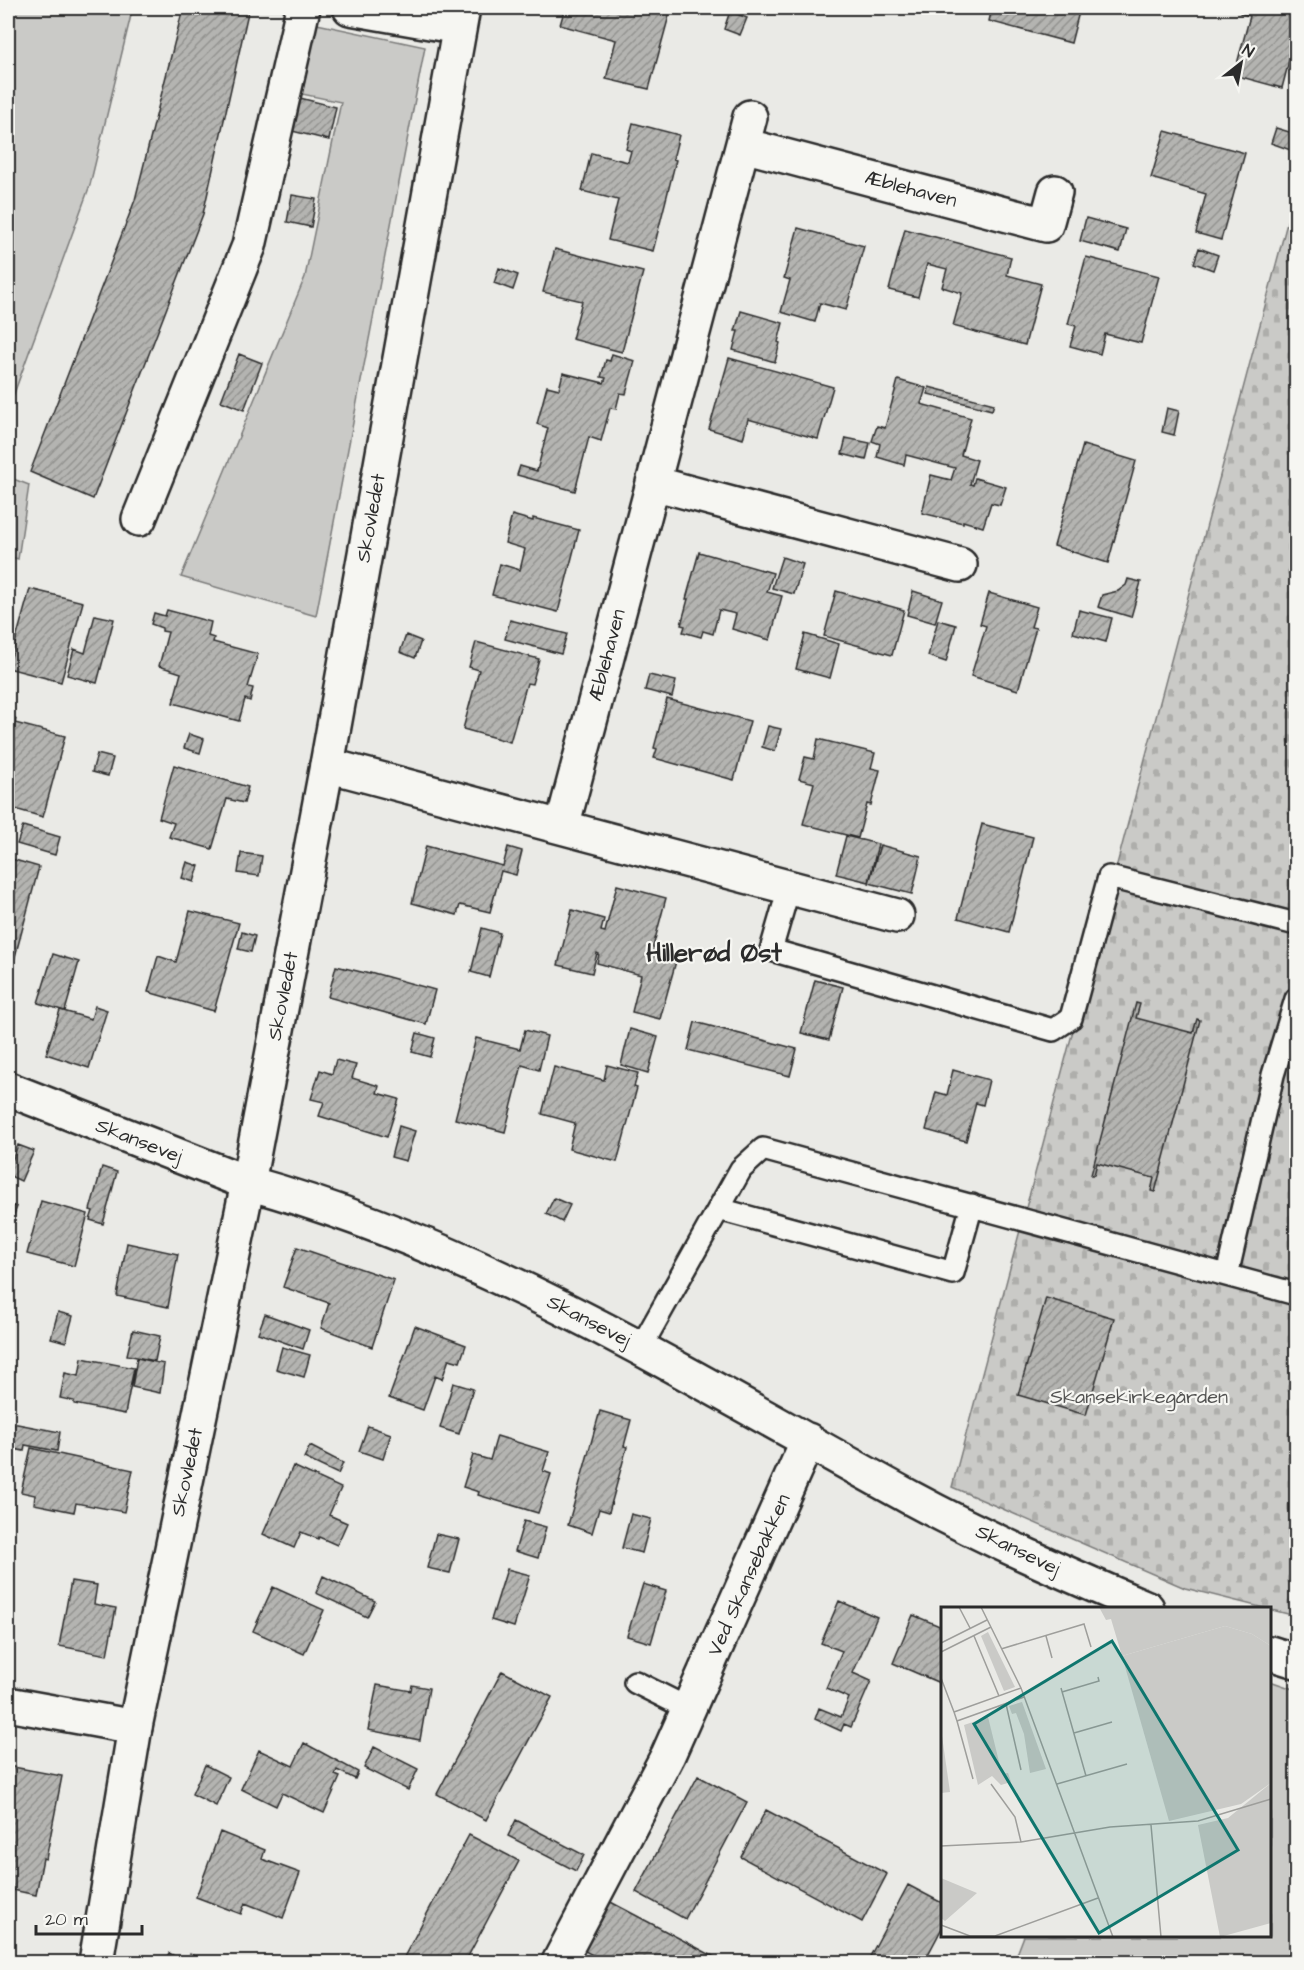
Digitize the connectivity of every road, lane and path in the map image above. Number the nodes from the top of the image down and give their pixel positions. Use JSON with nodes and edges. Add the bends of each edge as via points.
{"nodes":[{"id":1,"x":303,"y":8,"type":"edge"},
{"id":2,"x":350,"y":8,"type":"edge"},
{"id":3,"x":461,"y":17,"type":"edge"},
{"id":4,"x":1055,"y":192,"type":"dead end"},
{"id":5,"x":653,"y":483,"type":"junction"},
{"id":6,"x":139,"y":519,"type":"dead end"},
{"id":7,"x":960,"y":565,"type":"dead end"},
{"id":8,"x":327,"y":765,"type":"junction"},
{"id":9,"x":562,"y":827,"type":"junction"},
{"id":10,"x":789,"y":888,"type":"junction"},
{"id":11,"x":897,"y":916,"type":"dead end"},
{"id":12,"x":1296,"y":924,"type":"edge"},
{"id":13,"x":1296,"y":999,"type":"edge"},
{"id":14,"x":8,"y":1089,"type":"edge"},
{"id":15,"x":248,"y":1183,"type":"junction"},
{"id":16,"x":972,"y":1205,"type":"junction"},
{"id":17,"x":718,"y":1209,"type":"junction"},
{"id":18,"x":1227,"y":1275,"type":"junction"},
{"id":19,"x":1296,"y":1294,"type":"edge"},
{"id":20,"x":641,"y":1347,"type":"junction"},
{"id":21,"x":808,"y":1440,"type":"junction"},
{"id":22,"x":1144,"y":1607,"type":"edge"},
{"id":23,"x":1271,"y":1654,"type":"edge"},
{"id":24,"x":1296,"y":1661,"type":"edge"},
{"id":25,"x":635,"y":1682,"type":"dead end"},
{"id":26,"x":8,"y":1704,"type":"edge"},
{"id":27,"x":689,"y":1710,"type":"junction"},
{"id":28,"x":135,"y":1727,"type":"junction"},
{"id":29,"x":96,"y":1962,"type":"edge"},
{"id":30,"x":559,"y":1962,"type":"edge"}],
"edges":[{"from":1,"to":6,"type":"street","via":[[249,246]]},
{"from":2,"to":3,"type":"street","name":"Skovledet"},
{"from":3,"to":8,"type":"street","name":"Skovledet"},
{"from":4,"to":5,"type":"street","name":"Æblehaven","via":[[1046,225],[746,131]]},
{"from":5,"to":7,"type":"street"},
{"from":5,"to":9,"type":"street","name":"Æblehaven"},
{"from":8,"to":9,"type":"street"},
{"from":8,"to":15,"type":"street","name":"Skovledet"},
{"from":9,"to":10,"type":"street"},
{"from":10,"to":11,"type":"street"},
{"from":10,"to":12,"type":"lane","via":[[771,950],[1053,1030],[1071,1018],[1109,877]]},
{"from":13,"to":18,"type":"lane","via":[[1268,1098]]},
{"from":14,"to":15,"type":"street","name":"Skansevej"},
{"from":15,"to":20,"type":"street","name":"Skansevej","via":[[304,1198],[422,1243]]},
{"from":15,"to":28,"type":"street","name":"Skovledet"},
{"from":16,"to":17,"type":"lane","via":[[763,1149],[741,1169]]},
{"from":16,"to":17,"type":"lane","via":[[953,1273]]},
{"from":16,"to":18,"type":"lane"},
{"from":17,"to":20,"type":"lane"},
{"from":18,"to":19,"type":"lane"},
{"from":20,"to":21,"type":"street","name":"Skansevej"},
{"from":21,"to":22,"type":"street","name":"Skansevej","via":[[1029,1558]]},
{"from":21,"to":27,"type":"street","name":"Ved Skansebakken"},
{"from":23,"to":24,"type":"street"},
{"from":25,"to":27,"type":"lane"},
{"from":26,"to":28,"type":"street"},
{"from":27,"to":30,"type":"street","name":"Ved Skansebakken"},
{"from":28,"to":29,"type":"street","name":"Skovledet"}]}
